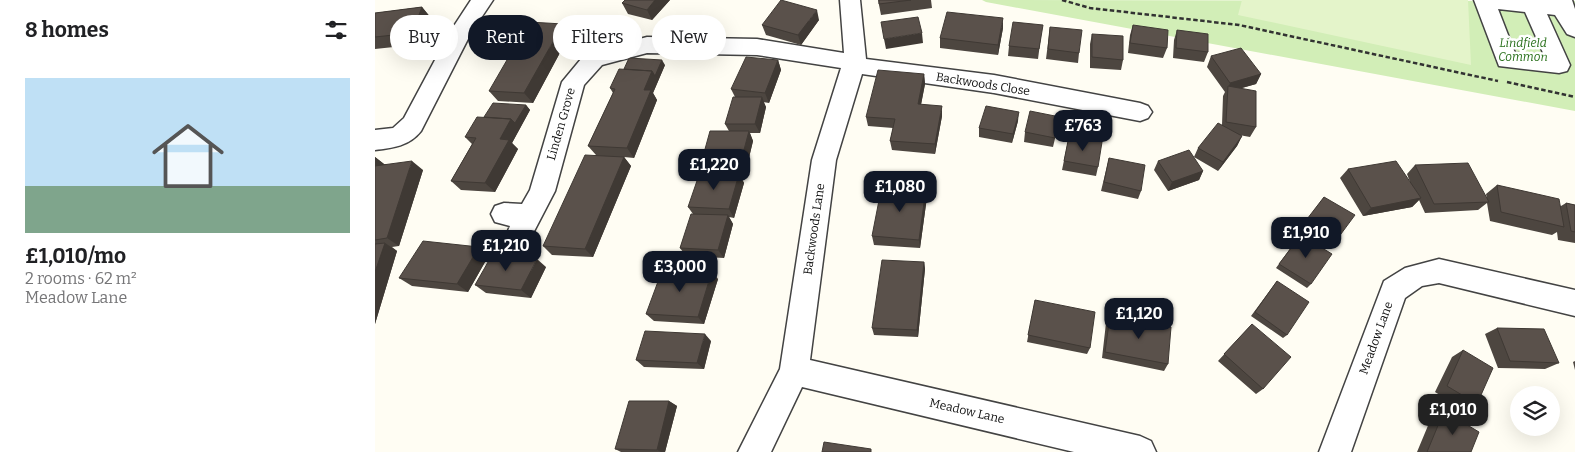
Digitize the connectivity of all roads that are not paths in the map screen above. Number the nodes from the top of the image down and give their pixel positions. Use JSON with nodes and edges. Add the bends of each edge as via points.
{"nodes":[{"id":1,"x":483,"y":0,"type":"edge"},
{"id":2,"x":850,"y":0,"type":"edge"},
{"id":3,"x":1533,"y":5,"type":"dead end"},
{"id":4,"x":1567,"y":14,"type":"edge"},
{"id":5,"x":854,"y":64,"type":"junction"},
{"id":6,"x":1140,"y":112,"type":"dead end"},
{"id":7,"x":375,"y":140,"type":"edge"},
{"id":8,"x":503,"y":214,"type":"dead end"},
{"id":9,"x":1575,"y":302,"type":"edge"},
{"id":10,"x":794,"y":371,"type":"junction"},
{"id":11,"x":754,"y":452,"type":"edge"},
{"id":12,"x":1140,"y":452,"type":"edge"},
{"id":13,"x":1335,"y":452,"type":"edge"}],
"edges":[{"from":1,"to":7,"type":"street","via":[[405,133]]},
{"from":2,"to":5,"type":"street","name":"Backwoods Lane"},
{"from":3,"to":4,"type":"street"},
{"from":5,"to":6,"type":"street","name":"Backwoods Close","via":[[993,84]]},
{"from":5,"to":8,"type":"street","name":"Linden Grove","via":[[757,47],[647,45],[594,59],[573,82],[542,191],[525,225]]},
{"from":5,"to":10,"type":"street","name":"Backwoods Lane","via":[[824,160]]},
{"from":9,"to":13,"type":"street","name":"Meadow Lane","via":[[1439,271],[1425,272],[1402,282],[1394,290]]},
{"from":10,"to":11,"type":"street","name":"Backwoods Lane"},
{"from":10,"to":12,"type":"street","name":"Meadow Lane"}]}
